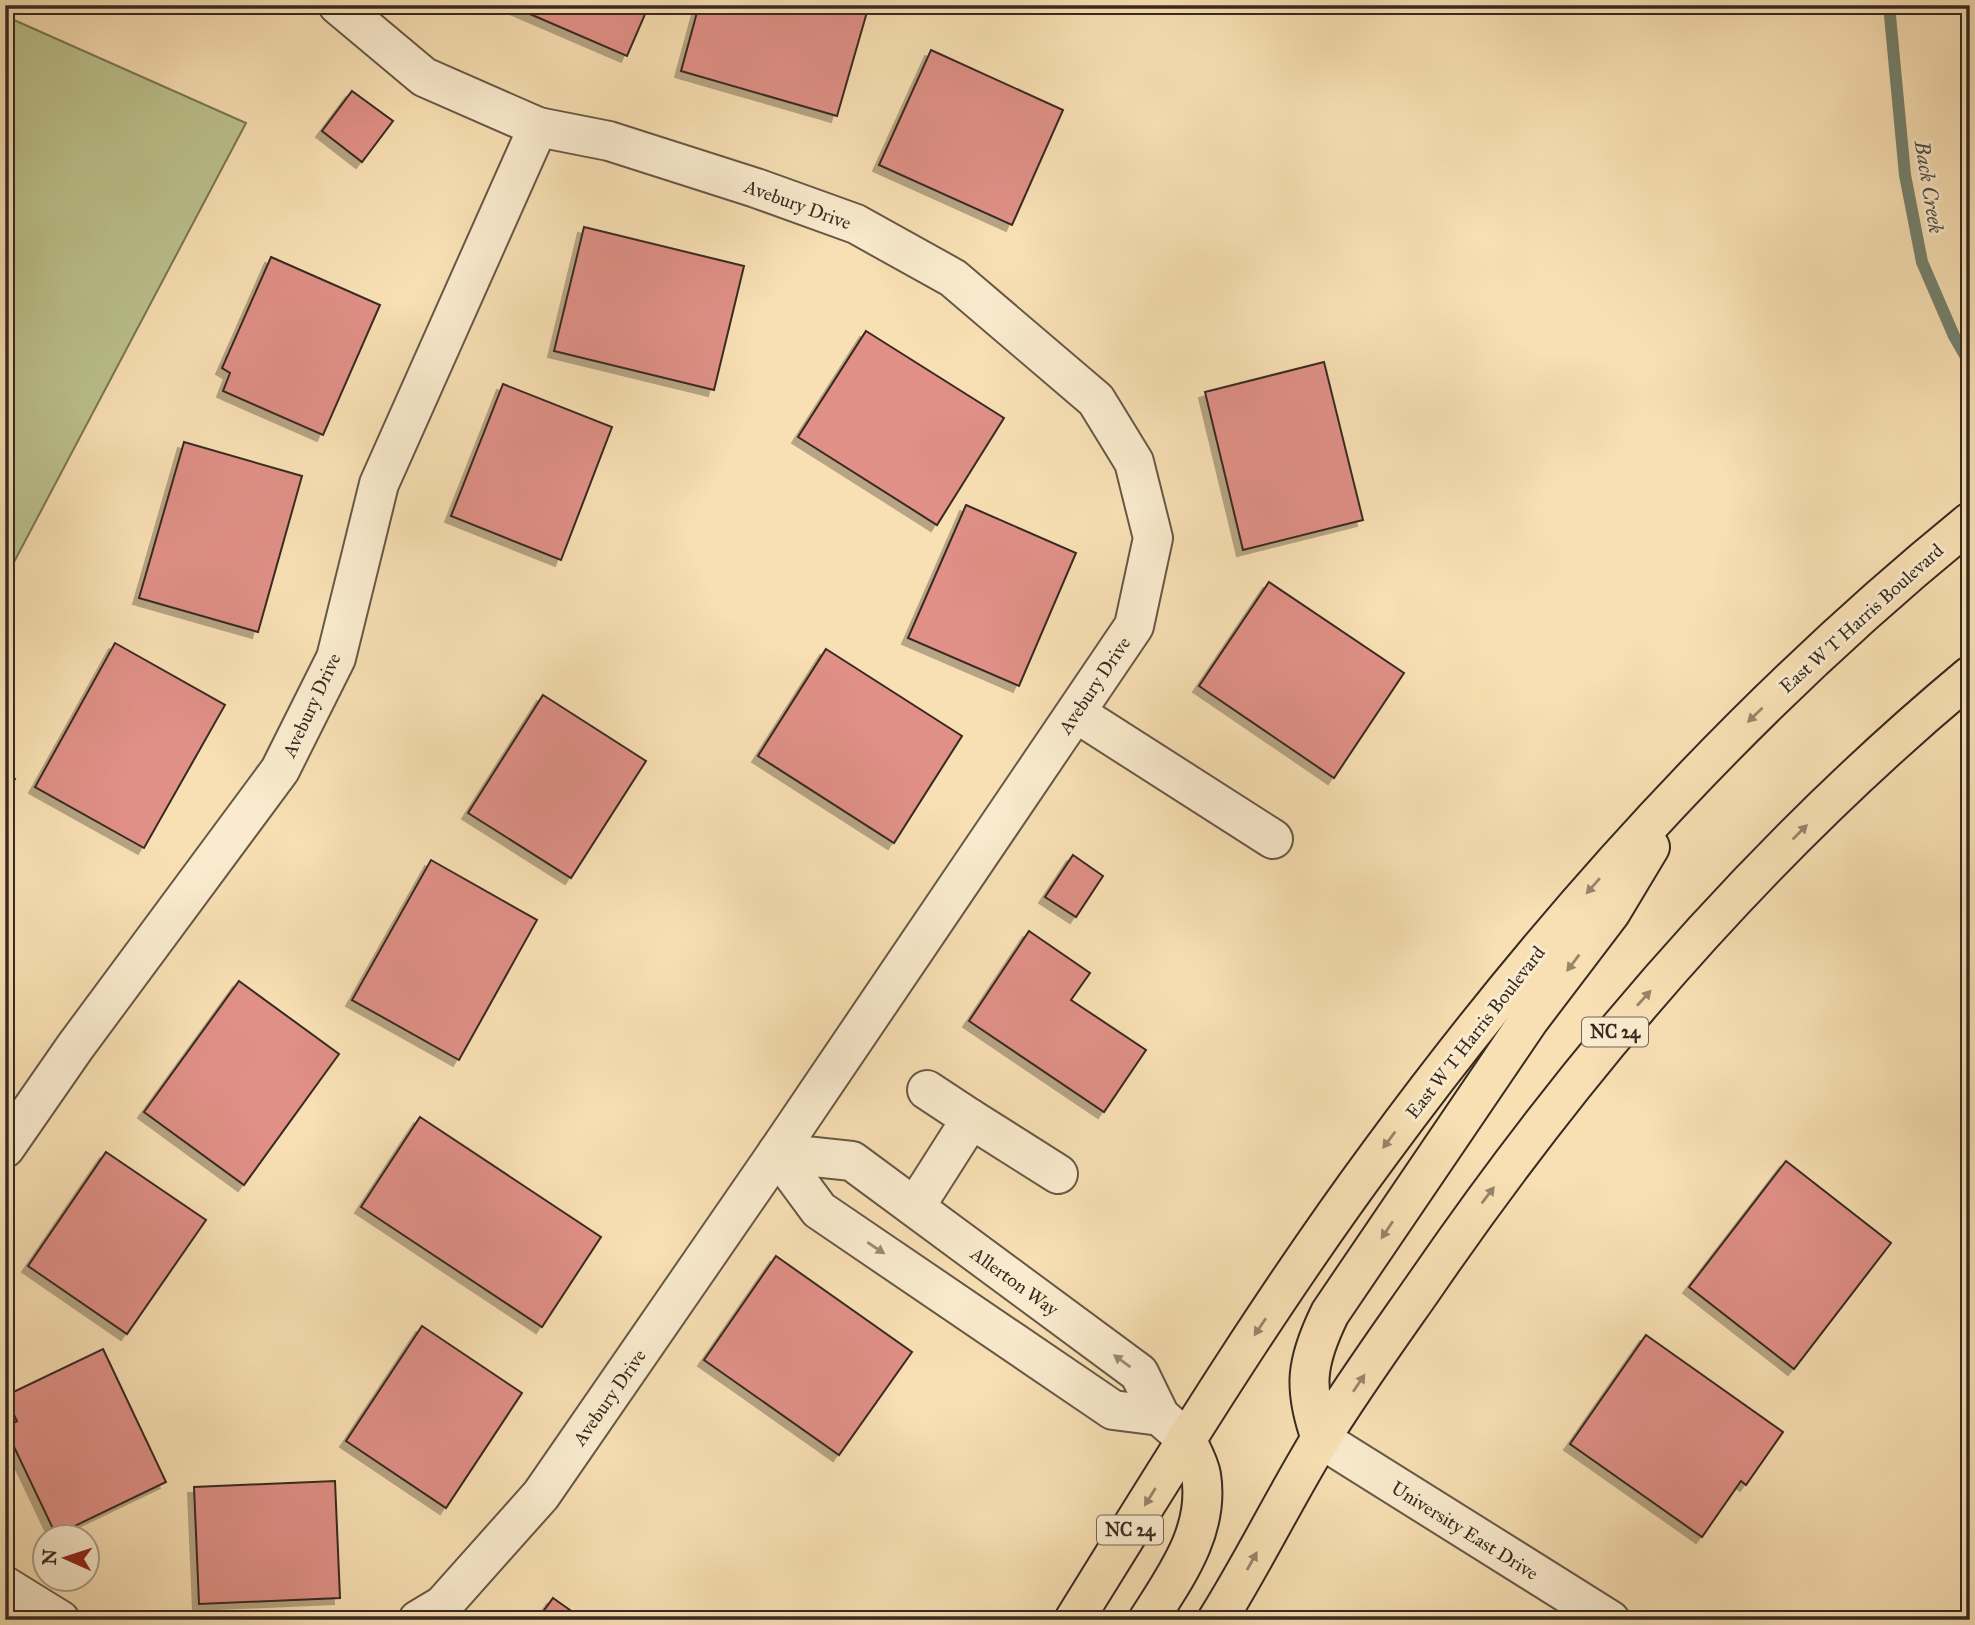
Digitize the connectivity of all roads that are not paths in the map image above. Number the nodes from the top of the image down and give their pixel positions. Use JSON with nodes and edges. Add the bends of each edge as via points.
{"nodes":[{"id":1,"x":338,"y":5,"type":"edge"},
{"id":2,"x":538,"y":127,"type":"junction"},
{"id":3,"x":1970,"y":522,"type":"edge"},
{"id":4,"x":1970,"y":676,"type":"edge"},
{"id":5,"x":1076,"y":713,"type":"junction"},
{"id":6,"x":1688,"y":781,"type":"junction"},
{"id":7,"x":1273,"y":839,"type":"dead end"},
{"id":8,"x":926,"y":1090,"type":"dead end"},
{"id":9,"x":971,"y":1119,"type":"junction"},
{"id":10,"x":5,"y":1148,"type":"edge"},
{"id":11,"x":777,"y":1153,"type":"junction"},
{"id":12,"x":1058,"y":1174,"type":"dead end"},
{"id":13,"x":915,"y":1207,"type":"junction"},
{"id":14,"x":1173,"y":1428,"type":"junction"},
{"id":15,"x":1321,"y":1439,"type":"junction"},
{"id":16,"x":5,"y":1586,"type":"edge"},
{"id":17,"x":60,"y":1620,"type":"edge"},
{"id":18,"x":418,"y":1620,"type":"edge"},
{"id":19,"x":1073,"y":1620,"type":"edge"},
{"id":20,"x":1148,"y":1620,"type":"edge"},
{"id":21,"x":1217,"y":1620,"type":"edge"},
{"id":22,"x":1609,"y":1620,"type":"edge"}],
"edges":[{"from":1,"to":2,"type":"street","name":"Avebury Drive","via":[[425,77]]},
{"from":2,"to":5,"type":"street","name":"Avebury Drive","via":[[609,141],[856,225],[953,278],[1096,400],[1134,462],[1153,538],[1134,625]]},
{"from":2,"to":10,"type":"street","name":"Avebury Drive","via":[[379,485],[336,658],[280,770]]},
{"from":3,"to":6,"type":"main road","name":"East W T Harris Boulevard","number":"NC 24","one_way":true,"via":[[1797,674]]},
{"from":15,"to":4,"type":"main road","number":"NC 24","one_way":true,"via":[[1472,1217],[1625,1019],[1854,778]]},
{"from":5,"to":7,"type":"street"},
{"from":5,"to":11,"type":"street","name":"Avebury Drive"},
{"from":6,"to":14,"type":"main road","name":"East W T Harris Boulevard","number":"NC 24","one_way":true,"via":[[1501,995],[1387,1143],[1258,1329]]},
{"from":6,"to":15,"type":"main road","one_way":true,"via":[[1611,912],[1529,1020],[1330,1313],[1310,1363],[1310,1409]]},
{"from":8,"to":9,"type":"street"},
{"from":9,"to":12,"type":"street"},
{"from":9,"to":13,"type":"street"},
{"from":11,"to":13,"type":"street","name":"Allerton Way","via":[[852,1161]]},
{"from":11,"to":14,"type":"street","one_way":true,"via":[[819,1210],[1113,1410]]},
{"from":11,"to":18,"type":"street","name":"Avebury Drive","via":[[541,1495],[443,1605]]},
{"from":14,"to":13,"type":"street","name":"Allerton Way","one_way":true,"via":[[1139,1373]]},
{"from":14,"to":19,"type":"main road","name":"East W T Harris Boulevard","number":"NC 24","one_way":true},
{"from":14,"to":20,"type":"main road","via":[[1200,1472],[1201,1517],[1179,1572]]},
{"from":21,"to":15,"type":"main road","number":"NC 24","one_way":true},
{"from":15,"to":22,"type":"street","name":"University East Drive"},
{"from":16,"to":17,"type":"street"}]}
